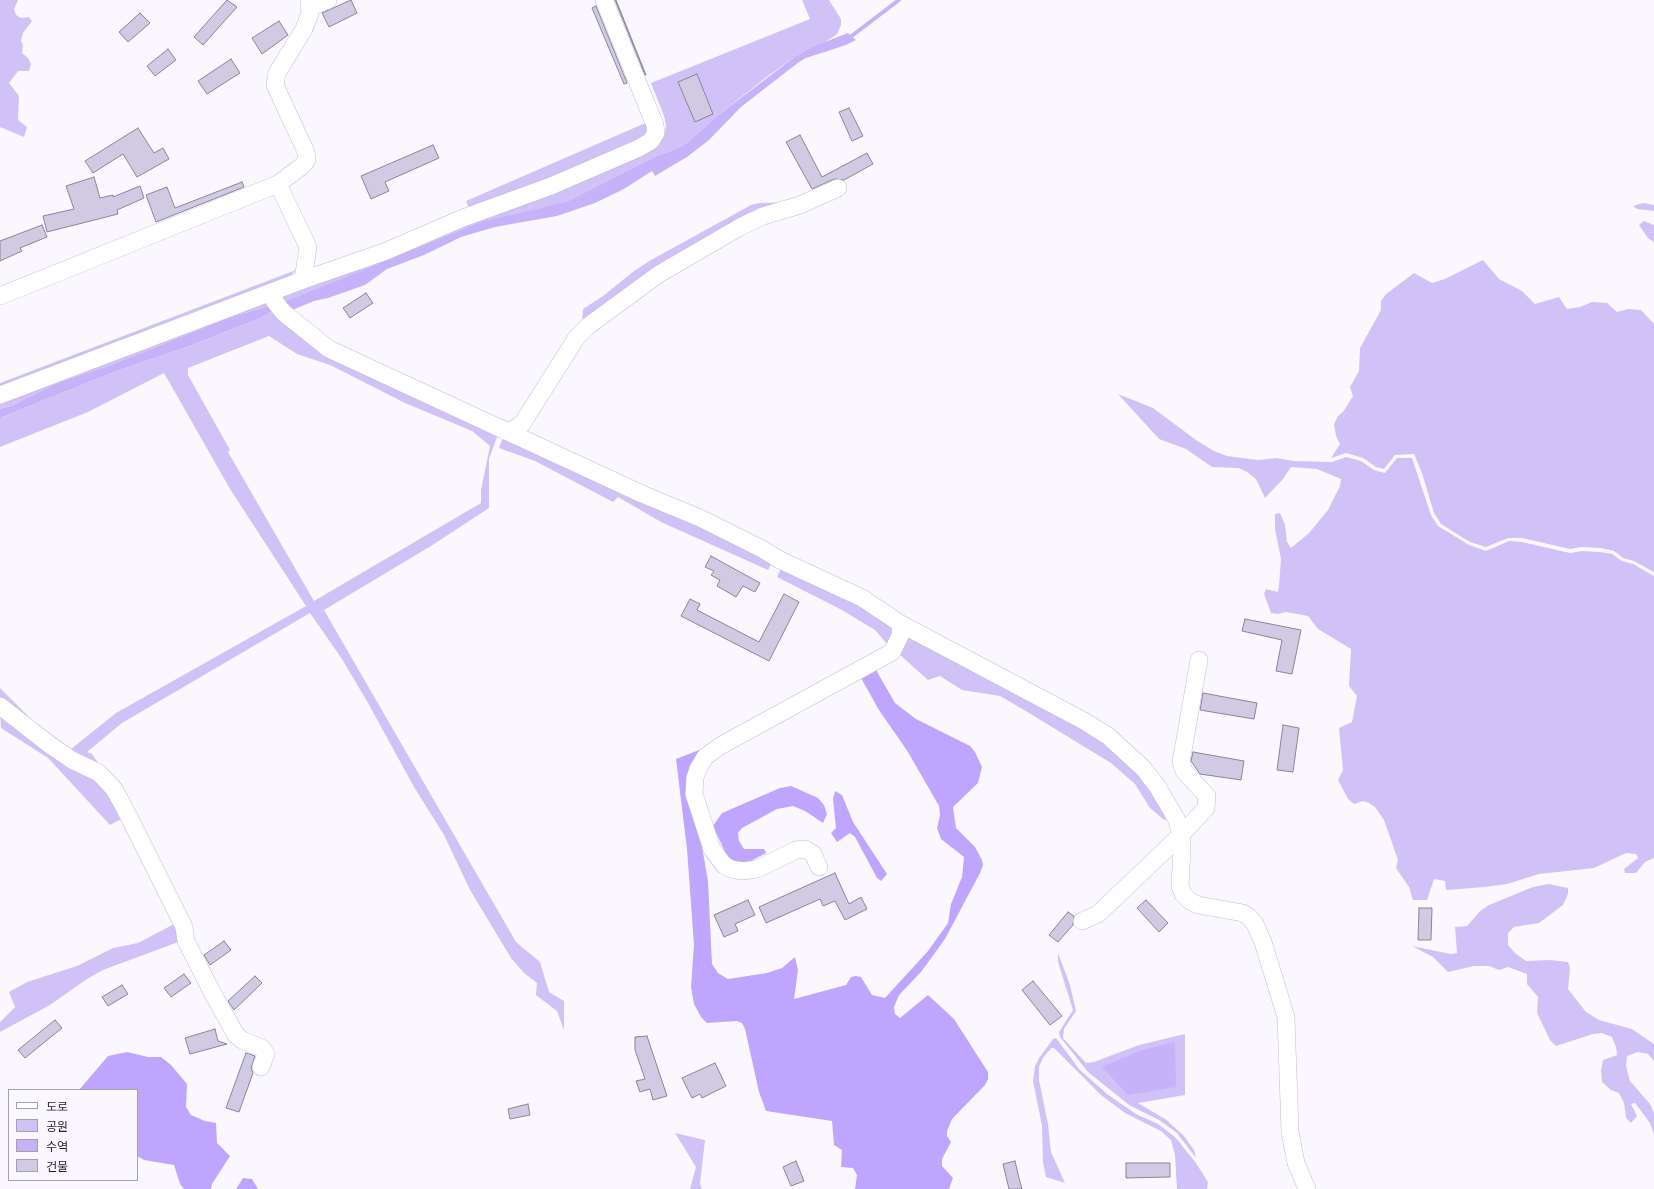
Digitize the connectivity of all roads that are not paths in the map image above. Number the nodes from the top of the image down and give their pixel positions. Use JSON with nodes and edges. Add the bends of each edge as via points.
{"nodes":[{"id":1,"x":328,"y":0,"type":"edge"},
{"id":2,"x":604,"y":0,"type":"edge"},
{"id":3,"x":310,"y":3,"type":"edge"},
{"id":4,"x":278,"y":184,"type":"junction"},
{"id":5,"x":838,"y":188,"type":"dead end"},
{"id":6,"x":303,"y":280,"type":"junction"},
{"id":7,"x":0,"y":296,"type":"edge"},
{"id":8,"x":277,"y":302,"type":"junction"},
{"id":9,"x":0,"y":395,"type":"edge"},
{"id":10,"x":505,"y":431,"type":"junction"},
{"id":11,"x":901,"y":624,"type":"junction"},
{"id":12,"x":1199,"y":660,"type":"dead end"},
{"id":13,"x":0,"y":706,"type":"edge"},
{"id":14,"x":1181,"y":835,"type":"junction"},
{"id":15,"x":819,"y":867,"type":"dead end"},
{"id":16,"x":1082,"y":921,"type":"dead end"},
{"id":17,"x":261,"y":1068,"type":"dead end"},
{"id":18,"x":1307,"y":1189,"type":"edge"}],
"edges":[{"from":1,"to":3,"type":"street"},
{"from":2,"to":6,"type":"street","via":[[655,125],[656,133],[651,141],[551,186],[463,218],[384,252]]},
{"from":3,"to":4,"type":"street","via":[[310,13],[304,29],[277,73],[276,85],[306,152],[307,160]]},
{"from":4,"to":6,"type":"street","via":[[308,247]]},
{"from":4,"to":7,"type":"street"},
{"from":5,"to":10,"type":"street","via":[[740,227],[653,279],[588,326],[578,337],[522,424]]},
{"from":6,"to":8,"type":"street"},
{"from":8,"to":9,"type":"street"},
{"from":8,"to":10,"type":"street","via":[[329,350]]},
{"from":10,"to":11,"type":"street","via":[[700,518],[780,560],[862,598]]},
{"from":11,"to":14,"type":"street","via":[[1108,736],[1144,769],[1157,786],[1177,820]]},
{"from":11,"to":15,"type":"street","via":[[900,636],[892,652],[720,746],[705,757],[698,769],[694,794],[712,849],[724,865],[731,869],[757,869],[796,850],[805,849],[814,854]]},
{"from":12,"to":14,"type":"street","via":[[1181,762],[1184,771],[1207,796],[1206,808]]},
{"from":13,"to":17,"type":"street","via":[[72,760],[99,773],[114,789],[184,927],[186,941],[236,1035],[262,1048],[266,1054]]},
{"from":14,"to":16,"type":"street","via":[[1098,914]]},
{"from":14,"to":18,"type":"street","via":[[1180,886],[1184,894],[1190,901],[1198,904],[1243,913],[1255,924],[1263,942],[1286,1017],[1290,1132],[1296,1163]]}]}
